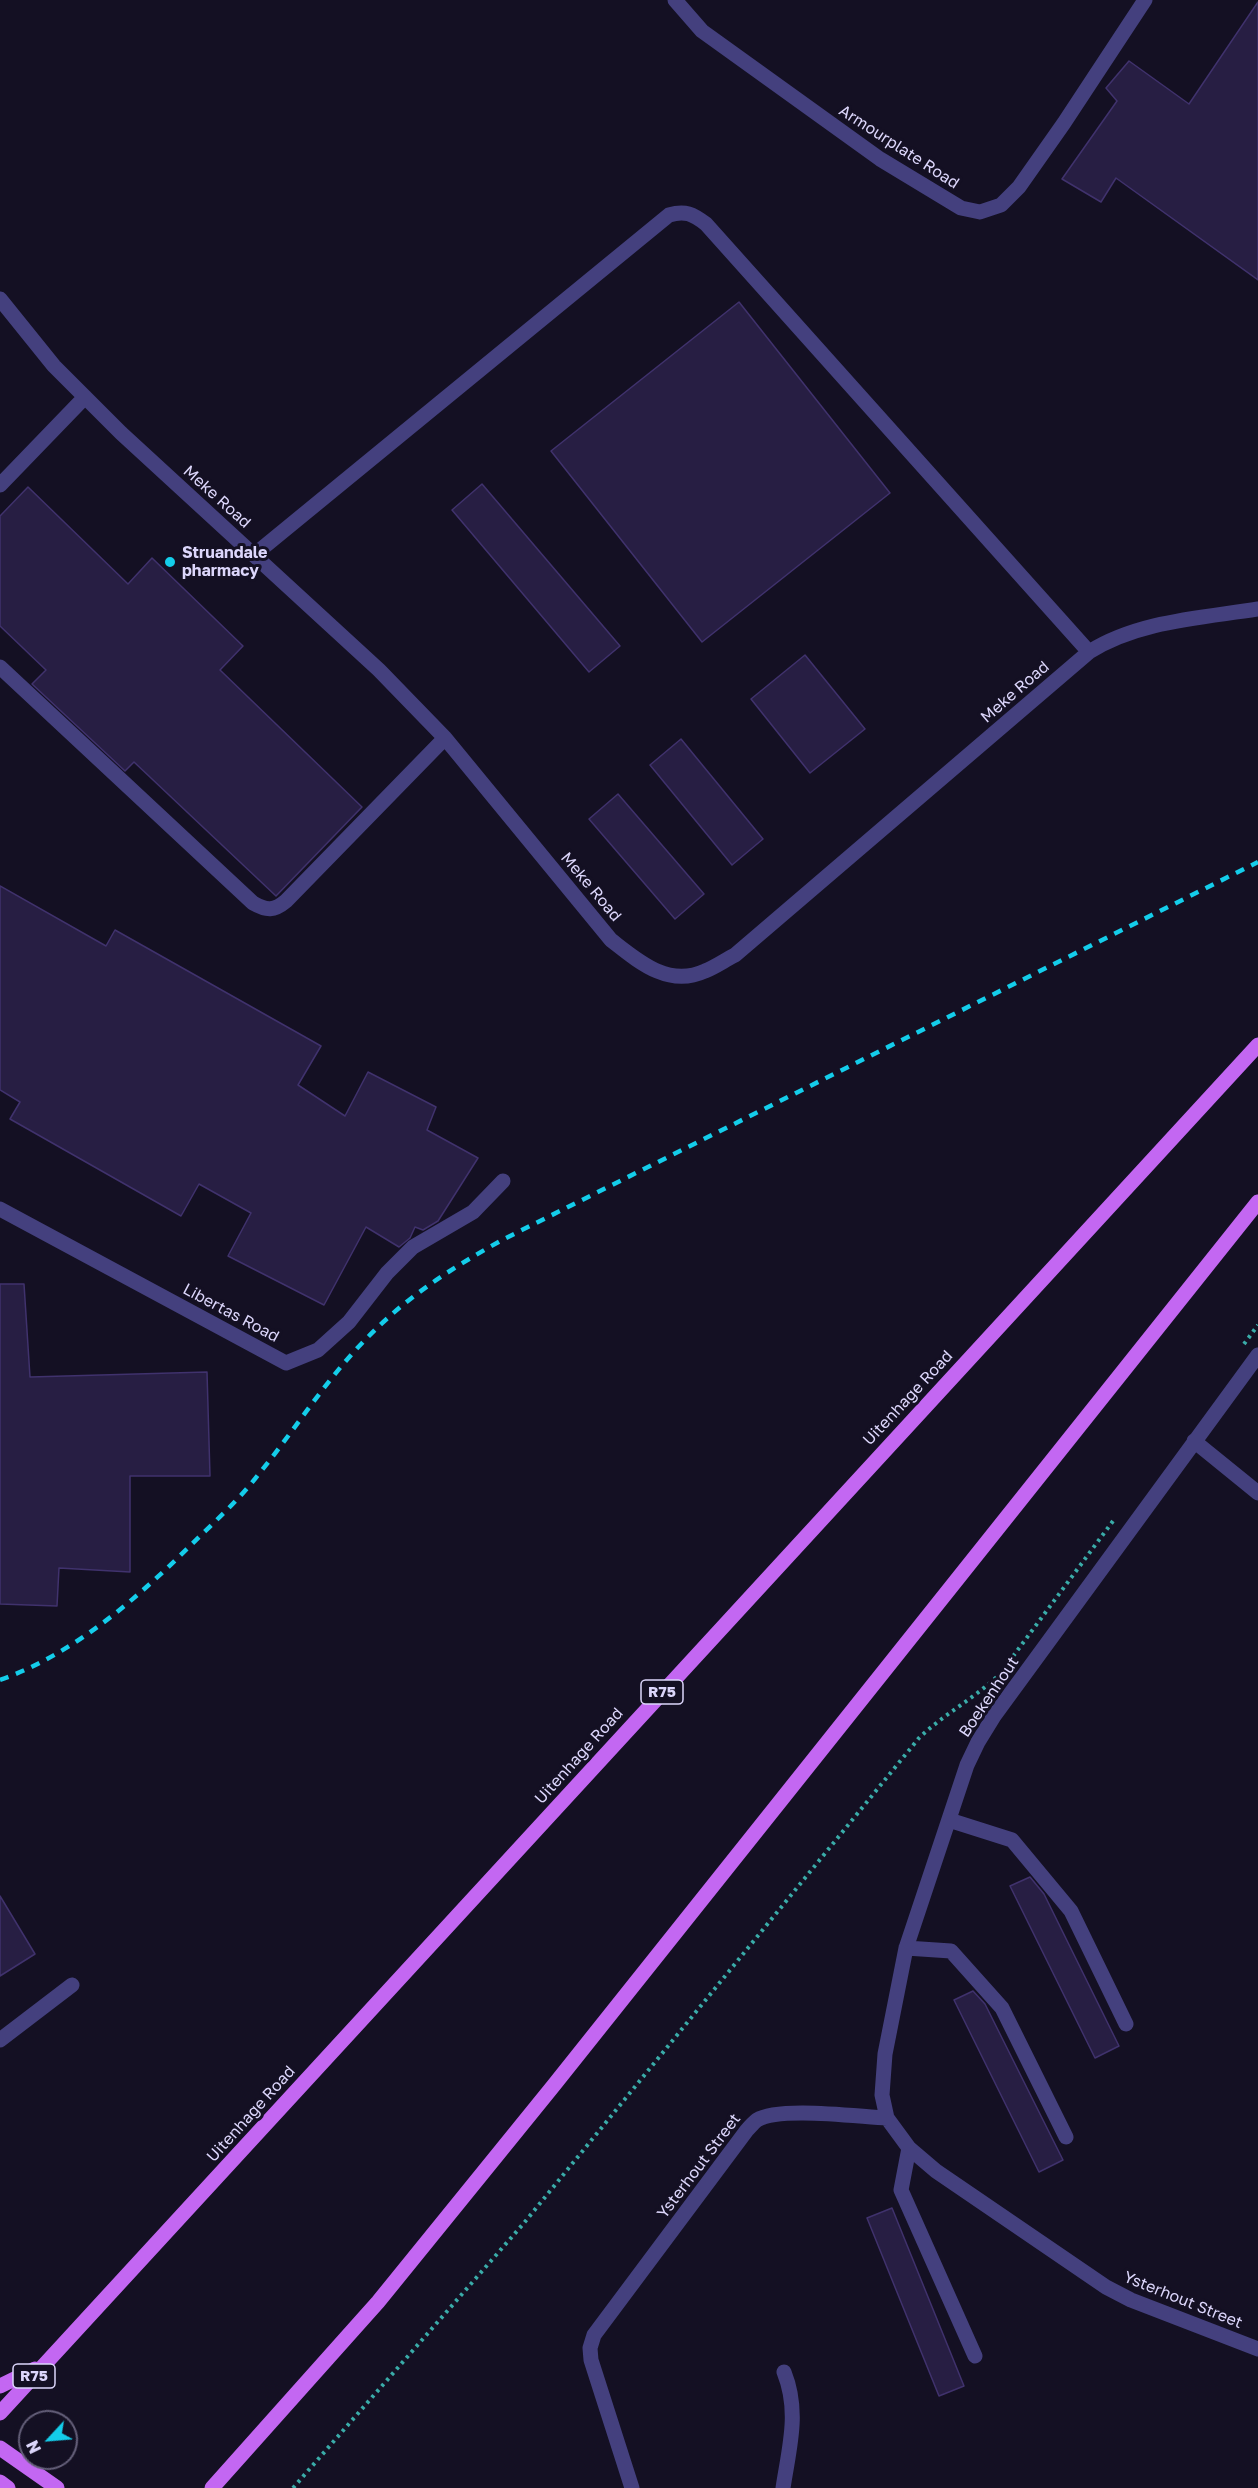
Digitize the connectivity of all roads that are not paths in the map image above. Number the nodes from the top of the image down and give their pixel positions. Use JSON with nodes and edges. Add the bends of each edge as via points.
{"nodes":[{"id":1,"x":675,"y":0,"type":"edge"},
{"id":2,"x":1145,"y":0,"type":"edge"},
{"id":3,"x":0,"y":299,"type":"edge"},
{"id":4,"x":85,"y":397,"type":"junction"},
{"id":5,"x":0,"y":485,"type":"edge"},
{"id":6,"x":254,"y":555,"type":"junction"},
{"id":7,"x":1258,"y":609,"type":"edge"},
{"id":8,"x":1089,"y":652,"type":"junction"},
{"id":9,"x":0,"y":667,"type":"edge"},
{"id":10,"x":445,"y":738,"type":"junction"},
{"id":11,"x":1258,"y":1045,"type":"edge"},
{"id":12,"x":503,"y":1181,"type":"dead end"},
{"id":13,"x":1258,"y":1202,"type":"edge"},
{"id":14,"x":0,"y":1209,"type":"edge"},
{"id":15,"x":1258,"y":1355,"type":"edge"},
{"id":16,"x":1194,"y":1441,"type":"junction"},
{"id":17,"x":1258,"y":1493,"type":"edge"},
{"id":18,"x":949,"y":1820,"type":"junction"},
{"id":19,"x":906,"y":1948,"type":"junction"},
{"id":20,"x":72,"y":1984,"type":"dead end"},
{"id":21,"x":1126,"y":2024,"type":"dead end"},
{"id":22,"x":0,"y":2040,"type":"edge"},
{"id":23,"x":887,"y":2118,"type":"junction"},
{"id":24,"x":1066,"y":2137,"type":"dead end"},
{"id":25,"x":909,"y":2148,"type":"junction"},
{"id":26,"x":1258,"y":2349,"type":"edge"},
{"id":27,"x":975,"y":2356,"type":"dead end"},
{"id":28,"x":46,"y":2364,"type":"junction"},
{"id":29,"x":784,"y":2372,"type":"dead end"},
{"id":30,"x":0,"y":2386,"type":"edge"},
{"id":31,"x":0,"y":2413,"type":"edge"},
{"id":32,"x":0,"y":2448,"type":"edge"},
{"id":33,"x":0,"y":2482,"type":"edge"},
{"id":34,"x":8,"y":2488,"type":"edge"},
{"id":35,"x":57,"y":2488,"type":"edge"},
{"id":36,"x":212,"y":2488,"type":"edge"},
{"id":37,"x":633,"y":2488,"type":"edge"},
{"id":38,"x":783,"y":2488,"type":"edge"}],
"edges":[{"from":1,"to":2,"type":"street","name":"Armourplate Road","via":[[702,31],[880,159],[961,208],[980,212],[1000,206],[1019,187]]},
{"from":3,"to":4,"type":"street","name":"Meke Road","via":[[54,366]]},
{"from":4,"to":5,"type":"street"},
{"from":4,"to":6,"type":"street","name":"Meke Road"},
{"from":6,"to":8,"type":"street","via":[[669,216],[682,211],[706,224]]},
{"from":6,"to":10,"type":"street","name":"Meke Road","via":[[379,670]]},
{"from":7,"to":8,"type":"street","name":"Meke Road","via":[[1136,630]]},
{"from":8,"to":10,"type":"street","name":"Meke Road","via":[[735,955],[693,974],[674,976],[645,967],[611,940]]},
{"from":9,"to":10,"type":"street","via":[[253,903],[265,909],[276,909],[286,901]]},
{"from":11,"to":28,"type":"main road","name":"Uitenhage Road","number":"R75"},
{"from":12,"to":14,"type":"street","name":"Libertas Road","via":[[473,1212],[413,1247],[387,1273],[349,1323],[318,1350],[286,1363]]},
{"from":13,"to":36,"type":"main road","via":[[436,2230],[370,2311]]},
{"from":15,"to":16,"type":"street","name":"Boekenhout"},
{"from":16,"to":17,"type":"street"},
{"from":16,"to":18,"type":"street","name":"Boekenhout","via":[[994,1716],[967,1765]]},
{"from":18,"to":19,"type":"street","name":"Boekenhout"},
{"from":18,"to":21,"type":"street","via":[[1012,1840],[1071,1911]]},
{"from":19,"to":23,"type":"street","name":"Boekenhout","via":[[885,2054],[882,2095]]},
{"from":19,"to":24,"type":"street","via":[[951,1951],[1002,2008]]},
{"from":20,"to":22,"type":"street"},
{"from":23,"to":25,"type":"street","name":"Ysterhout Street"},
{"from":23,"to":37,"type":"street","name":"Ysterhout Street","via":[[792,2113],[758,2119],[594,2335],[591,2360]]},
{"from":25,"to":26,"type":"street","name":"Ysterhout Street","via":[[936,2171],[1106,2287]]},
{"from":25,"to":27,"type":"street","via":[[901,2190]]},
{"from":28,"to":30,"type":"main road"},
{"from":28,"to":31,"type":"main road","name":"Uitenhage Road","number":"R75"},
{"from":29,"to":38,"type":"street","via":[[793,2404],[793,2421]]},
{"from":32,"to":35,"type":"main road"},
{"from":33,"to":34,"type":"main road"}]}
